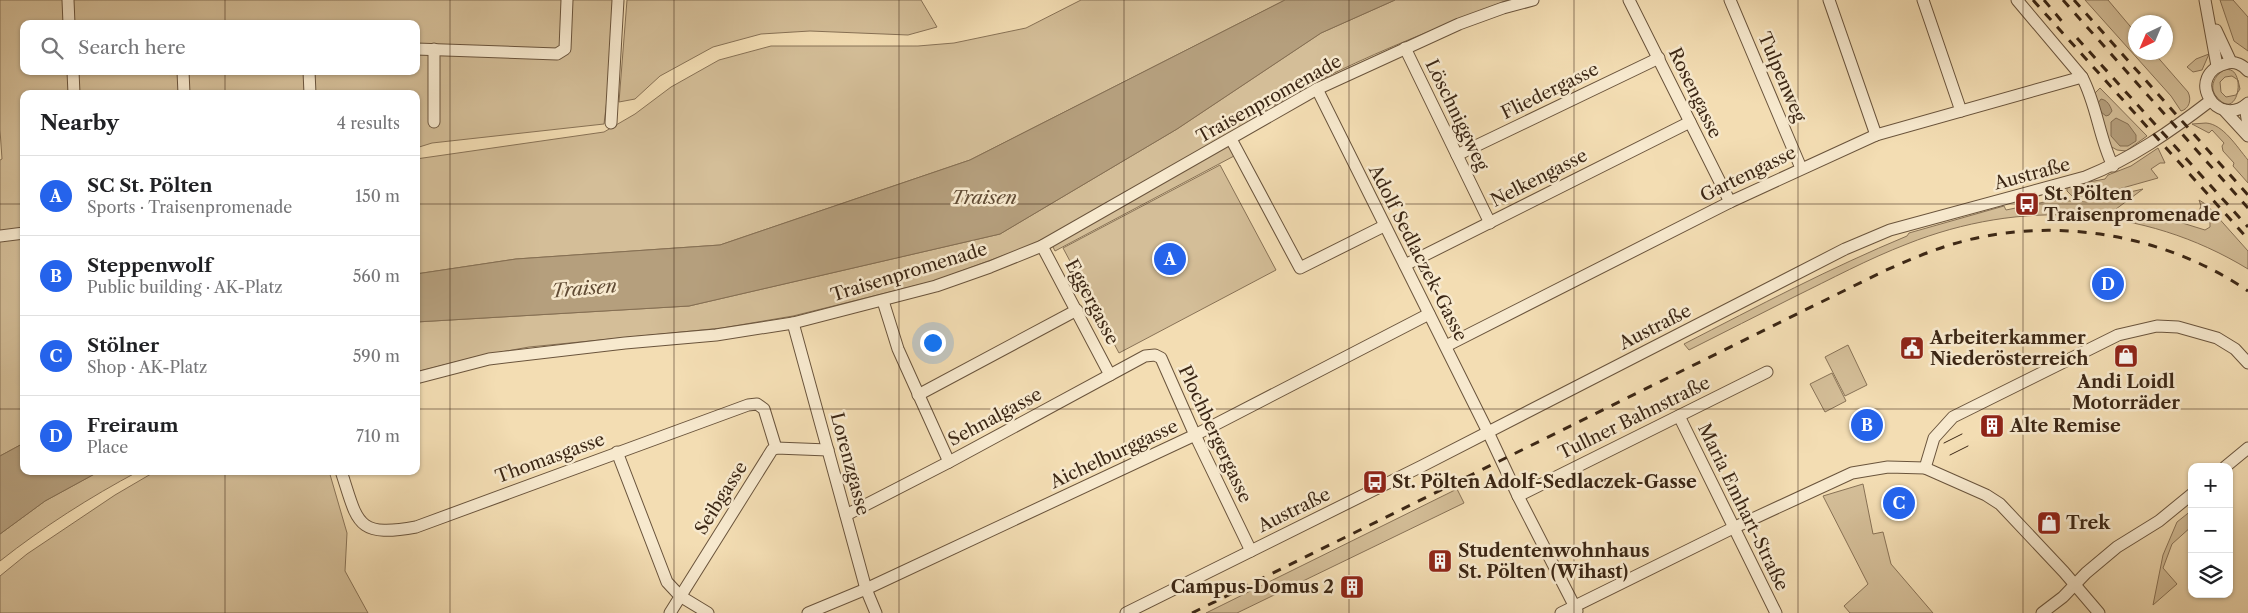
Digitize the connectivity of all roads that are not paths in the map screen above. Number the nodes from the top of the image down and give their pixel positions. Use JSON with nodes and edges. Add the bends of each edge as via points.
{"nodes":[{"id":1,"x":68,"y":0,"type":"edge"},
{"id":2,"x":567,"y":0,"type":"edge"},
{"id":3,"x":618,"y":0,"type":"edge"},
{"id":4,"x":1533,"y":0,"type":"edge"},
{"id":5,"x":1629,"y":0,"type":"edge"},
{"id":6,"x":1730,"y":0,"type":"edge"},
{"id":7,"x":1829,"y":0,"type":"edge"},
{"id":8,"x":1923,"y":0,"type":"edge"},
{"id":9,"x":2017,"y":0,"type":"edge"},
{"id":10,"x":2205,"y":0,"type":"edge"},
{"id":11,"x":2209,"y":13,"type":"junction"},
{"id":12,"x":70,"y":20,"type":"edge"},
{"id":13,"x":1406,"y":48,"type":"junction"},
{"id":14,"x":420,"y":49,"type":"edge"},
{"id":15,"x":434,"y":49,"type":"junction"},
{"id":16,"x":1659,"y":58,"type":"junction"},
{"id":17,"x":2231,"y":62,"type":"junction"},
{"id":18,"x":2217,"y":66,"type":"junction"},
{"id":19,"x":2248,"y":71,"type":"edge"},
{"id":20,"x":73,"y":75,"type":"edge"},
{"id":21,"x":183,"y":75,"type":"edge"},
{"id":22,"x":309,"y":75,"type":"edge"},
{"id":23,"x":2082,"y":77,"type":"junction"},
{"id":24,"x":1317,"y":89,"type":"junction"},
{"id":25,"x":74,"y":90,"type":"edge"},
{"id":26,"x":184,"y":90,"type":"edge"},
{"id":27,"x":310,"y":90,"type":"edge"},
{"id":28,"x":2210,"y":101,"type":"junction"},
{"id":29,"x":2246,"y":105,"type":"edge"},
{"id":30,"x":2224,"y":110,"type":"junction"},
{"id":31,"x":1961,"y":111,"type":"junction"},
{"id":32,"x":434,"y":122,"type":"dead end"},
{"id":33,"x":1690,"y":122,"type":"junction"},
{"id":34,"x":611,"y":123,"type":"dead end"},
{"id":35,"x":2248,"y":125,"type":"edge"},
{"id":36,"x":1876,"y":135,"type":"junction"},
{"id":37,"x":2248,"y":136,"type":"edge"},
{"id":38,"x":1231,"y":139,"type":"junction"},
{"id":39,"x":1457,"y":156,"type":"junction"},
{"id":40,"x":2113,"y":166,"type":"junction"},
{"id":41,"x":1801,"y":168,"type":"junction"},
{"id":42,"x":1730,"y":202,"type":"junction"},
{"id":43,"x":1490,"y":223,"type":"junction"},
{"id":44,"x":1384,"y":226,"type":"junction"},
{"id":45,"x":20,"y":234,"type":"edge"},
{"id":46,"x":0,"y":236,"type":"edge"},
{"id":47,"x":1042,"y":246,"type":"junction"},
{"id":48,"x":1405,"y":265,"type":"junction"},
{"id":49,"x":883,"y":301,"type":"junction"},
{"id":50,"x":1077,"y":310,"type":"junction"},
{"id":51,"x":1429,"y":314,"type":"junction"},
{"id":52,"x":794,"y":323,"type":"junction"},
{"id":53,"x":1446,"y":346,"type":"junction"},
{"id":54,"x":1160,"y":358,"type":"joint"},
{"id":55,"x":2248,"y":363,"type":"edge"},
{"id":56,"x":1767,"y":372,"type":"dead end"},
{"id":57,"x":1110,"y":375,"type":"junction"},
{"id":58,"x":420,"y":377,"type":"edge"},
{"id":59,"x":918,"y":395,"type":"junction"},
{"id":60,"x":1679,"y":416,"type":"junction"},
{"id":61,"x":1488,"y":432,"type":"junction"},
{"id":62,"x":1195,"y":436,"type":"junction"},
{"id":63,"x":776,"y":448,"type":"junction"},
{"id":64,"x":2248,"y":448,"type":"edge"},
{"id":65,"x":828,"y":450,"type":"junction"},
{"id":66,"x":617,"y":452,"type":"junction"},
{"id":67,"x":949,"y":462,"type":"junction"},
{"id":68,"x":2230,"y":463,"type":"edge"},
{"id":69,"x":1925,"y":468,"type":"junction"},
{"id":70,"x":342,"y":475,"type":"edge"},
{"id":71,"x":1518,"y":496,"type":"junction"},
{"id":72,"x":2188,"y":497,"type":"edge"},
{"id":73,"x":846,"y":515,"type":"junction"},
{"id":74,"x":1733,"y":528,"type":"junction"},
{"id":75,"x":1251,"y":551,"type":"junction"},
{"id":76,"x":2076,"y":586,"type":"junction"},
{"id":77,"x":866,"y":589,"type":"junction"},
{"id":78,"x":680,"y":596,"type":"junction"},
{"id":79,"x":1576,"y":610,"type":"edge"},
{"id":80,"x":670,"y":613,"type":"edge"},
{"id":81,"x":708,"y":613,"type":"edge"},
{"id":82,"x":808,"y":613,"type":"edge"},
{"id":83,"x":876,"y":613,"type":"edge"},
{"id":84,"x":1126,"y":613,"type":"edge"},
{"id":85,"x":1560,"y":613,"type":"edge"},
{"id":86,"x":1776,"y":613,"type":"edge"},
{"id":87,"x":2042,"y":613,"type":"edge"},
{"id":88,"x":2099,"y":613,"type":"edge"}],
"edges":[{"from":1,"to":12,"type":"street"},
{"from":2,"to":15,"type":"street","via":[[564,49],[557,54]]},
{"from":3,"to":34,"type":"street"},
{"from":4,"to":13,"type":"street","name":"Traisenpromenade","via":[[1459,24]]},
{"from":5,"to":16,"type":"street","name":"Rosengasse"},
{"from":6,"to":41,"type":"street","name":"Tulpenweg"},
{"from":7,"to":36,"type":"street"},
{"from":8,"to":31,"type":"street"},
{"from":9,"to":23,"type":"street"},
{"from":10,"to":11,"type":"street"},
{"from":11,"to":17,"type":"street"},
{"from":11,"to":18,"type":"street"},
{"from":13,"to":24,"type":"street","name":"Traisenpromenade"},
{"from":13,"to":39,"type":"street","name":"Löschniggweg"},
{"from":14,"to":15,"type":"street"},
{"from":15,"to":32,"type":"street"},
{"from":16,"to":33,"type":"street","name":"Rosengasse"},
{"from":16,"to":39,"type":"street","name":"Fliedergasse"},
{"from":17,"to":18,"type":"street"},
{"from":17,"to":19,"type":"street"},
{"from":18,"to":28,"type":"street","via":[[2207,78],[2206,94]]},
{"from":20,"to":25,"type":"street"},
{"from":21,"to":26,"type":"street"},
{"from":22,"to":27,"type":"street"},
{"from":23,"to":31,"type":"street","name":"Gartengasse"},
{"from":23,"to":40,"type":"street"},
{"from":24,"to":38,"type":"street","name":"Traisenpromenade"},
{"from":24,"to":44,"type":"street","name":"Adolf Sedlaczek-Gasse"},
{"from":28,"to":30,"type":"street"},
{"from":28,"to":40,"type":"street","name":"Austraße","via":[[2134,155]]},
{"from":29,"to":30,"type":"street","via":[[2235,111]]},
{"from":29,"to":35,"type":"street"},
{"from":30,"to":37,"type":"street"},
{"from":31,"to":36,"type":"street","name":"Gartengasse"},
{"from":33,"to":42,"type":"street","name":"Rosengasse"},
{"from":33,"to":43,"type":"street","name":"Nelkengasse"},
{"from":36,"to":41,"type":"street","name":"Gartengasse"},
{"from":38,"to":44,"type":"street","via":[[1300,268]]},
{"from":38,"to":47,"type":"street","name":"Traisenpromenade"},
{"from":39,"to":43,"type":"street","name":"Löschniggweg"},
{"from":40,"to":61,"type":"street","name":"Austraße","via":[[2085,177],[1890,230],[1845,249]]},
{"from":41,"to":42,"type":"street","name":"Gartengasse"},
{"from":42,"to":53,"type":"street","name":"Gartengasse"},
{"from":43,"to":48,"type":"street","name":"Nelkengasse"},
{"from":44,"to":48,"type":"street","name":"Adolf Sedlaczek-Gasse"},
{"from":45,"to":46,"type":"street"},
{"from":47,"to":49,"type":"street","name":"Traisenpromenade","via":[[990,267]]},
{"from":47,"to":50,"type":"street","name":"Eggergasse"},
{"from":48,"to":51,"type":"street","name":"Adolf Sedlaczek-Gasse"},
{"from":49,"to":52,"type":"street","name":"Traisenpromenade"},
{"from":49,"to":59,"type":"street","via":[[898,349]]},
{"from":50,"to":57,"type":"street","name":"Eggergasse"},
{"from":50,"to":59,"type":"street"},
{"from":51,"to":53,"type":"street","name":"Adolf Sedlaczek-Gasse"},
{"from":51,"to":62,"type":"street","name":"Aichelburggasse"},
{"from":52,"to":58,"type":"street","name":"Traisenpromenade","via":[[716,335],[489,359]]},
{"from":52,"to":65,"type":"street","name":"Lorenzgasse"},
{"from":53,"to":61,"type":"street","name":"Adolf Sedlaczek-Gasse"},
{"from":54,"to":57,"type":"street","name":"Sehnalgasse","via":[[1155,354],[1145,356]]},
{"from":54,"to":62,"type":"street","name":"Plochbergergasse"},
{"from":55,"to":69,"type":"street","via":[[2224,341],[2178,327],[2157,326],[2118,335],[1953,417],[1934,438]]},
{"from":56,"to":60,"type":"street","name":"Tullner Bahnstraße"},
{"from":57,"to":67,"type":"street","name":"Sehnalgasse"},
{"from":59,"to":67,"type":"street"},
{"from":60,"to":71,"type":"street","name":"Tullner Bahnstraße"},
{"from":60,"to":74,"type":"street","name":"Maria Emhart-Straße"},
{"from":61,"to":71,"type":"street","name":"Adolf Sedlaczek-Gasse"},
{"from":61,"to":75,"type":"street","name":"Austraße"},
{"from":62,"to":75,"type":"street","name":"Plochbergergasse"},
{"from":62,"to":77,"type":"street","name":"Aichelburggasse"},
{"from":63,"to":65,"type":"street"},
{"from":63,"to":66,"type":"street","name":"Thomasgasse","via":[[764,409],[757,404]]},
{"from":63,"to":78,"type":"street","name":"Seibgasse"},
{"from":64,"to":68,"type":"street"},
{"from":65,"to":73,"type":"street","name":"Lorenzgasse"},
{"from":66,"to":70,"type":"street","name":"Thomasgasse","via":[[416,527],[384,532],[374,530],[358,519]]},
{"from":66,"to":78,"type":"street","via":[[667,582]]},
{"from":67,"to":73,"type":"street","name":"Sehnalgasse"},
{"from":69,"to":74,"type":"street","via":[[1888,467],[1852,473]]},
{"from":69,"to":76,"type":"street","via":[[1972,487],[2000,504]]},
{"from":71,"to":79,"type":"street","name":"Adolf Sedlaczek-Gasse"},
{"from":72,"to":76,"type":"street","via":[[2159,521],[2117,546]]},
{"from":73,"to":77,"type":"street","name":"Lorenzgasse"},
{"from":74,"to":79,"type":"street"},
{"from":74,"to":86,"type":"street","name":"Maria Emhart-Straße"},
{"from":75,"to":84,"type":"street","name":"Austraße"},
{"from":76,"to":87,"type":"street"},
{"from":76,"to":88,"type":"street"},
{"from":77,"to":82,"type":"street","name":"Aichelburggasse"},
{"from":77,"to":83,"type":"street","name":"Lorenzgasse"},
{"from":78,"to":80,"type":"street","name":"Seibgasse"},
{"from":78,"to":81,"type":"street"},
{"from":79,"to":85,"type":"street"}]}
